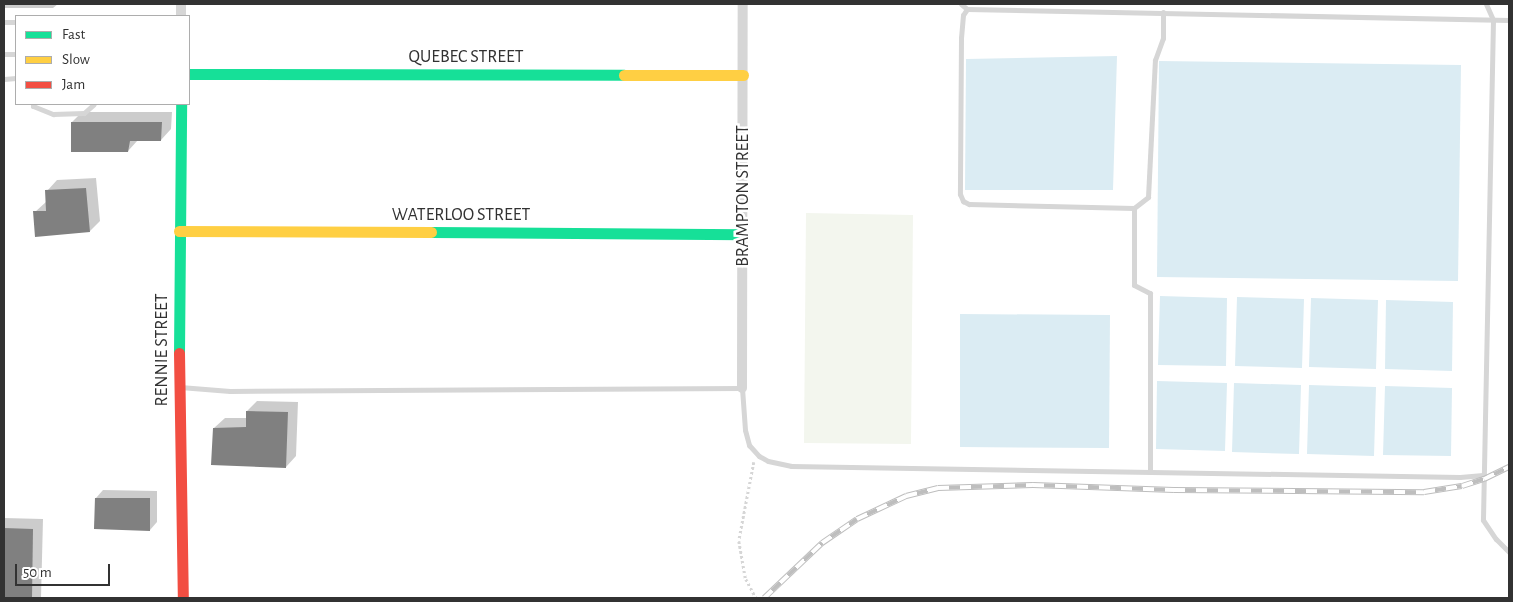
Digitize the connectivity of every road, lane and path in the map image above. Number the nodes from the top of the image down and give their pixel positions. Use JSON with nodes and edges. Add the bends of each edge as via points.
{"nodes":[{"id":1,"x":743,"y":4,"type":"edge"},
{"id":2,"x":961,"y":4,"type":"edge"},
{"id":3,"x":1486,"y":4,"type":"edge"},
{"id":4,"x":967,"y":9,"type":"junction"},
{"id":5,"x":1163,"y":12,"type":"junction"},
{"id":6,"x":1493,"y":20,"type":"junction"},
{"id":7,"x":1509,"y":20,"type":"edge"},
{"id":8,"x":190,"y":74,"type":"edge"},
{"id":9,"x":743,"y":75,"type":"junction"},
{"id":10,"x":33,"y":105,"type":"edge"},
{"id":11,"x":93,"y":105,"type":"edge"},
{"id":12,"x":181,"y":105,"type":"edge"},
{"id":13,"x":1134,"y":208,"type":"junction"},
{"id":14,"x":180,"y":231,"type":"junction"},
{"id":15,"x":743,"y":234,"type":"junction"},
{"id":16,"x":179,"y":387,"type":"junction"},
{"id":17,"x":742,"y":388,"type":"junction"},
{"id":18,"x":756,"y":453,"type":"junction"},
{"id":19,"x":1150,"y":470,"type":"junction"},
{"id":20,"x":1483,"y":475,"type":"junction"},
{"id":21,"x":1509,"y":552,"type":"edge"},
{"id":22,"x":182,"y":596,"type":"dead end"},
{"id":23,"x":756,"y":598,"type":"edge"}],
"edges":[{"from":1,"to":9,"type":"street","name":"BRAMPTON STREET"},
{"from":2,"to":4,"type":"lane"},
{"from":3,"to":6,"type":"lane"},
{"from":4,"to":5,"type":"lane"},
{"from":4,"to":13,"type":"lane","via":[[963,15],[961,38],[962,201],[969,204]]},
{"from":5,"to":6,"type":"lane"},
{"from":5,"to":13,"type":"lane","via":[[1163,38],[1155,60],[1148,197]]},
{"from":6,"to":7,"type":"lane"},
{"from":6,"to":20,"type":"lane"},
{"from":8,"to":9,"type":"street","name":"QUEBEC STREET"},
{"from":9,"to":15,"type":"street","name":"BRAMPTON STREET"},
{"from":10,"to":11,"type":"lane","via":[[53,114],[84,113]]},
{"from":12,"to":14,"type":"street","name":"RENNIE STREET"},
{"from":13,"to":19,"type":"lane","via":[[1134,285],[1150,293]]},
{"from":14,"to":15,"type":"street","name":"WATERLOO STREET"},
{"from":14,"to":16,"type":"street","name":"RENNIE STREET"},
{"from":15,"to":17,"type":"street","name":"BRAMPTON STREET"},
{"from":16,"to":17,"type":"lane","via":[[230,391]]},
{"from":16,"to":22,"type":"street","name":"RENNIE STREET"},
{"from":17,"to":18,"type":"lane","via":[[745,430]]},
{"from":18,"to":19,"type":"lane","via":[[773,464],[791,466]]},
{"from":18,"to":23,"type":"path","via":[[739,541],[746,579]]},
{"from":19,"to":20,"type":"lane"},
{"from":20,"to":21,"type":"lane","via":[[1483,520]]}]}
